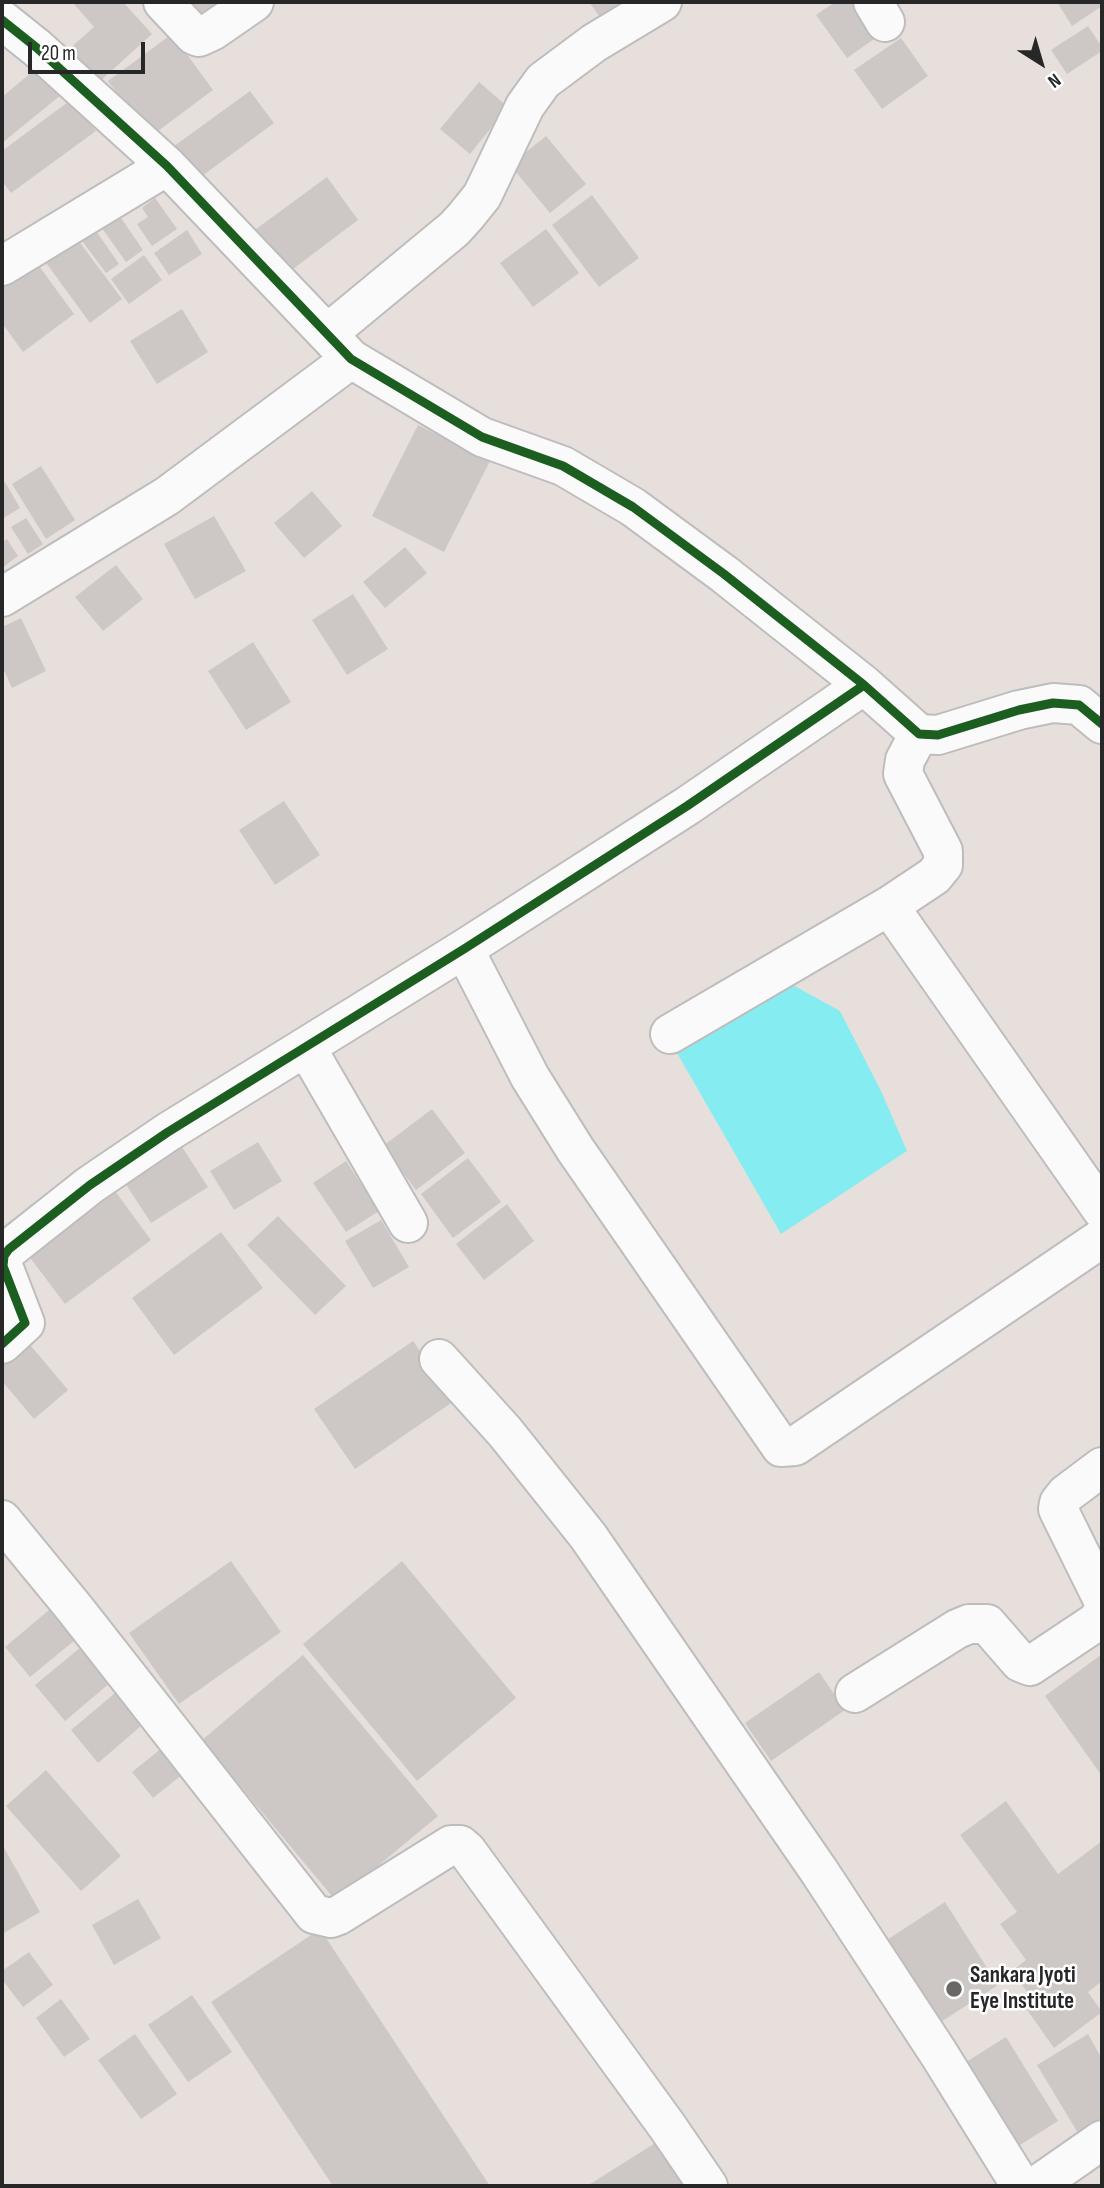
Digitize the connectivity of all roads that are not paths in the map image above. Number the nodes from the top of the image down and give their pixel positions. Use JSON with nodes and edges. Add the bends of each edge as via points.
{"nodes":[{"id":1,"x":163,"y":2,"type":"edge"},
{"id":2,"x":254,"y":2,"type":"edge"},
{"id":3,"x":662,"y":2,"type":"edge"},
{"id":4,"x":2,"y":20,"type":"edge"},
{"id":5,"x":167,"y":166,"type":"junction"},
{"id":6,"x":2,"y":266,"type":"edge"},
{"id":7,"x":339,"y":346,"type":"junction"},
{"id":8,"x":2,"y":597,"type":"edge"},
{"id":9,"x":864,"y":685,"type":"junction"},
{"id":10,"x":1095,"y":704,"type":"edge"},
{"id":11,"x":919,"y":734,"type":"junction"},
{"id":12,"x":889,"y":906,"type":"junction"},
{"id":13,"x":464,"y":949,"type":"junction"},
{"id":14,"x":670,"y":1034,"type":"dead end"},
{"id":15,"x":306,"y":1047,"type":"junction"},
{"id":16,"x":1102,"y":1210,"type":"edge"},
{"id":17,"x":408,"y":1223,"type":"dead end"},
{"id":18,"x":1102,"y":1238,"type":"edge"},
{"id":19,"x":2,"y":1265,"type":"edge"},
{"id":20,"x":2,"y":1345,"type":"edge"},
{"id":21,"x":439,"y":1359,"type":"dead end"},
{"id":22,"x":1102,"y":1467,"type":"edge"},
{"id":23,"x":2,"y":1520,"type":"edge"},
{"id":24,"x":1102,"y":1598,"type":"edge"},
{"id":25,"x":1102,"y":1614,"type":"edge"},
{"id":26,"x":855,"y":1693,"type":"dead end"},
{"id":27,"x":1102,"y":2140,"type":"edge"},
{"id":28,"x":708,"y":2186,"type":"edge"},
{"id":29,"x":1021,"y":2186,"type":"edge"},
{"id":30,"x":1036,"y":2186,"type":"edge"}],
"edges":[{"from":1,"to":2,"type":"street","via":[[199,37]]},
{"from":3,"to":7,"type":"street","via":[[543,81],[525,106],[482,196]]},
{"from":4,"to":5,"type":"street"},
{"from":5,"to":6,"type":"street"},
{"from":5,"to":7,"type":"street"},
{"from":7,"to":8,"type":"street","via":[[167,496]]},
{"from":7,"to":9,"type":"street","via":[[482,437],[564,466],[633,507]]},
{"from":9,"to":11,"type":"street"},
{"from":9,"to":13,"type":"street"},
{"from":10,"to":11,"type":"street","via":[[1053,703],[938,735]]},
{"from":11,"to":12,"type":"street","via":[[903,774],[943,851],[943,865]]},
{"from":12,"to":14,"type":"street"},
{"from":12,"to":16,"type":"street"},
{"from":13,"to":15,"type":"street"},
{"from":13,"to":18,"type":"street","via":[[530,1077],[575,1149],[781,1447],[795,1446]]},
{"from":15,"to":17,"type":"street"},
{"from":15,"to":19,"type":"street","via":[[90,1185],[9,1249]]},
{"from":19,"to":20,"type":"street","via":[[25,1323]]},
{"from":21,"to":29,"type":"street","via":[[588,1536],[818,1871]]},
{"from":22,"to":24,"type":"street","via":[[1066,1494],[1058,1509]]},
{"from":23,"to":28,"type":"street","via":[[313,1914],[339,1915],[451,1844],[467,1851]]},
{"from":25,"to":26,"type":"street","via":[[1030,1666],[1020,1662],[987,1624],[969,1624]]},
{"from":27,"to":30,"type":"street"}]}
